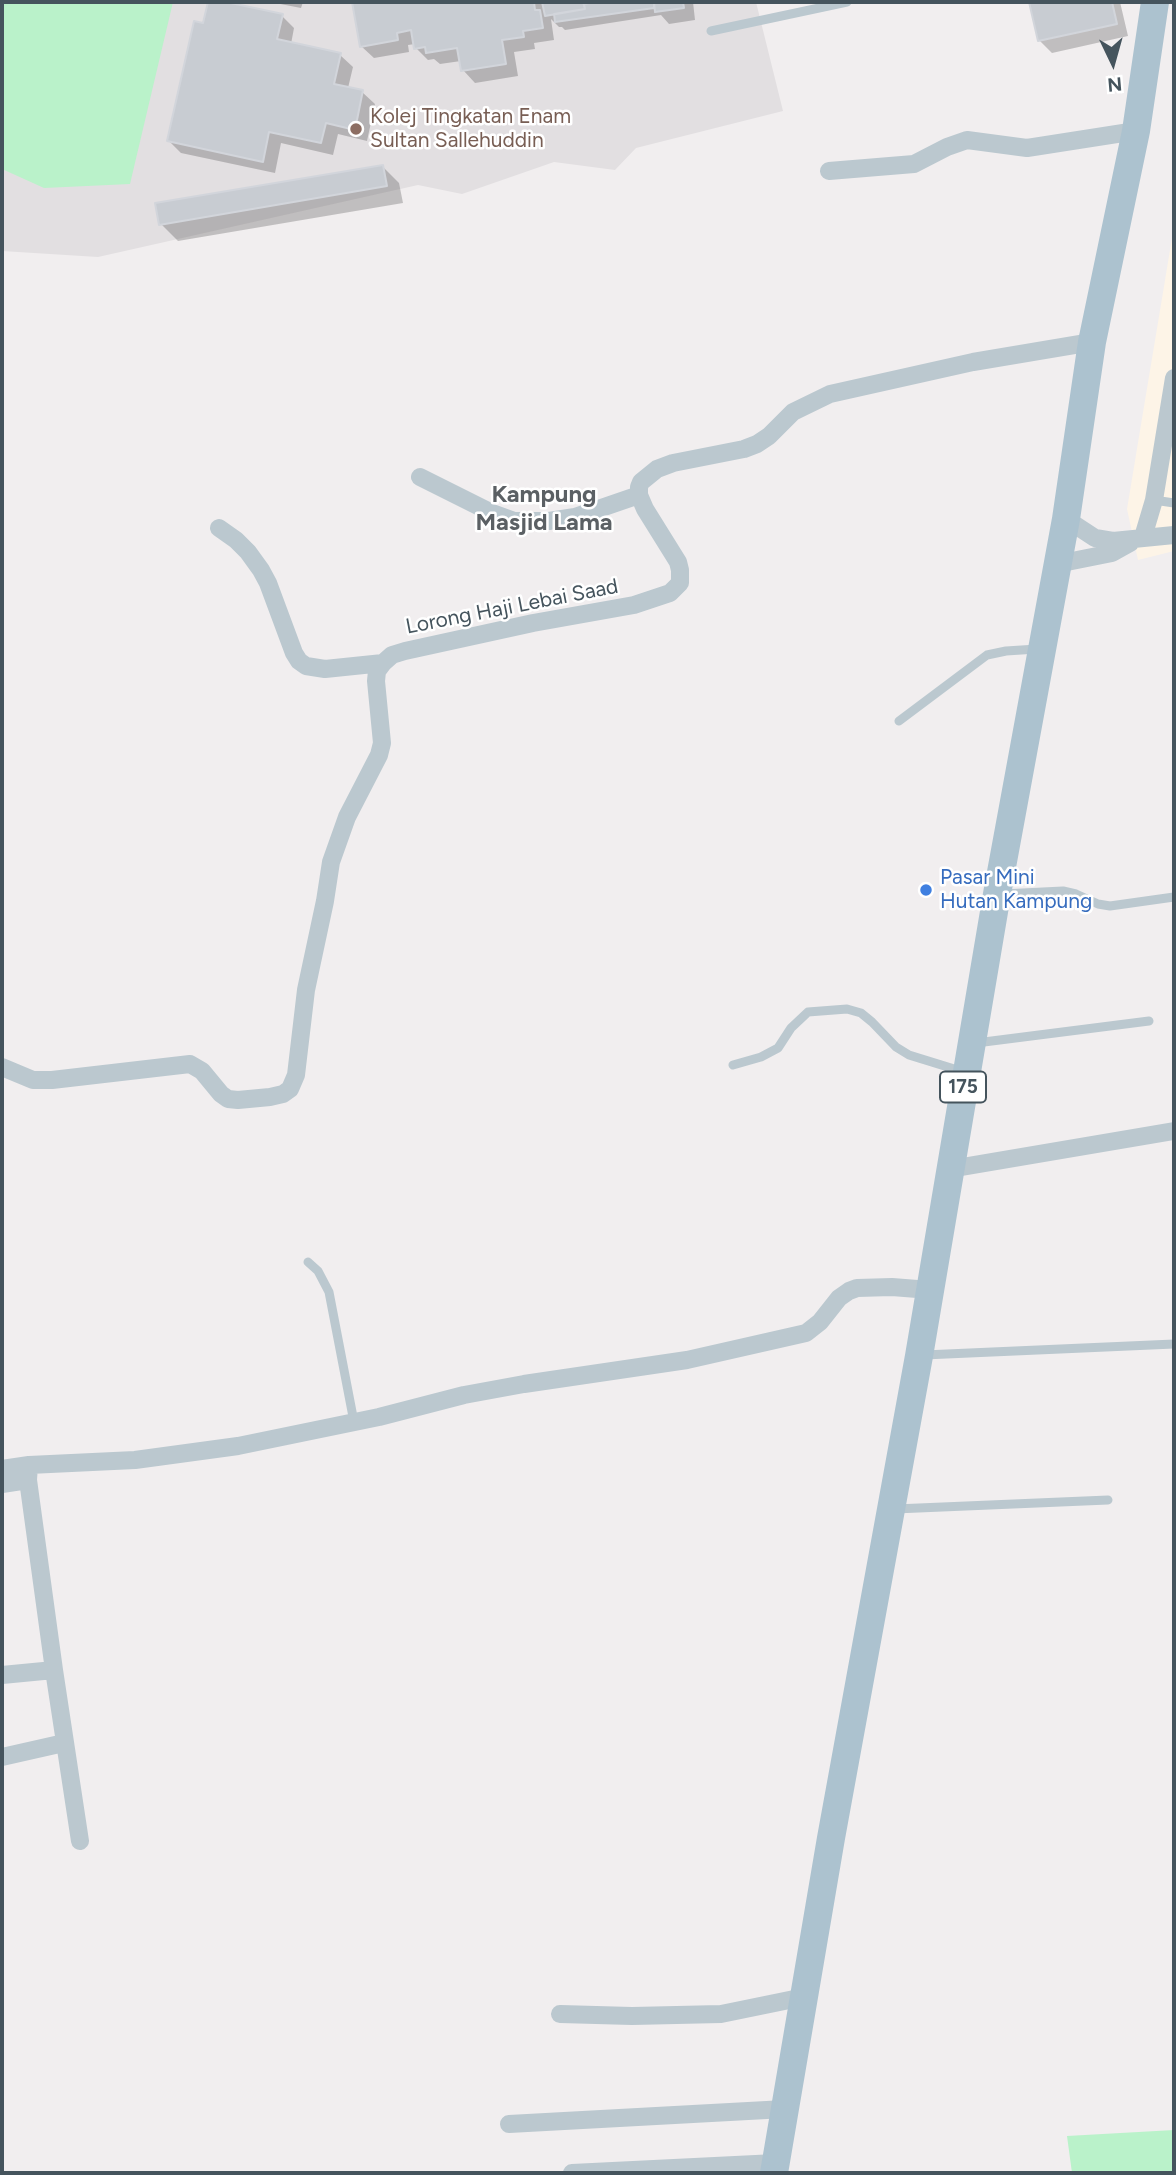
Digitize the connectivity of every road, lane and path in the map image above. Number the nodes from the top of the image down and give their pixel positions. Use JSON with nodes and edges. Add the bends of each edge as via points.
{"nodes":[{"id":1,"x":847,"y":2,"type":"edge"},
{"id":2,"x":1155,"y":2,"type":"edge"},
{"id":3,"x":711,"y":31,"type":"dead end"},
{"id":4,"x":1136,"y":131,"type":"junction"},
{"id":5,"x":829,"y":171,"type":"dead end"},
{"id":6,"x":1092,"y":342,"type":"junction"},
{"id":7,"x":1174,"y":378,"type":"edge"},
{"id":8,"x":420,"y":477,"type":"dead end"},
{"id":9,"x":639,"y":495,"type":"junction"},
{"id":10,"x":1154,"y":500,"type":"junction"},
{"id":11,"x":1174,"y":503,"type":"edge"},
{"id":12,"x":1066,"y":519,"type":"junction"},
{"id":13,"x":219,"y":528,"type":"dead end"},
{"id":14,"x":1174,"y":535,"type":"edge"},
{"id":15,"x":1143,"y":537,"type":"junction"},
{"id":16,"x":1057,"y":564,"type":"junction"},
{"id":17,"x":1042,"y":648,"type":"junction"},
{"id":18,"x":383,"y":663,"type":"junction"},
{"id":19,"x":899,"y":721,"type":"dead end"},
{"id":20,"x":997,"y":894,"type":"junction"},
{"id":21,"x":1174,"y":898,"type":"edge"},
{"id":22,"x":1149,"y":1021,"type":"dead end"},
{"id":23,"x":971,"y":1044,"type":"junction"},
{"id":24,"x":733,"y":1065,"type":"dead end"},
{"id":25,"x":2,"y":1067,"type":"edge"},
{"id":26,"x":966,"y":1072,"type":"junction"},
{"id":27,"x":1174,"y":1131,"type":"edge"},
{"id":28,"x":950,"y":1169,"type":"junction"},
{"id":29,"x":308,"y":1262,"type":"dead end"},
{"id":30,"x":930,"y":1290,"type":"junction"},
{"id":31,"x":1174,"y":1344,"type":"edge"},
{"id":32,"x":919,"y":1356,"type":"junction"},
{"id":33,"x":354,"y":1422,"type":"junction"},
{"id":34,"x":2,"y":1469,"type":"edge"},
{"id":35,"x":28,"y":1473,"type":"junction"},
{"id":36,"x":2,"y":1484,"type":"edge"},
{"id":37,"x":1108,"y":1500,"type":"dead end"},
{"id":38,"x":890,"y":1509,"type":"junction"},
{"id":39,"x":54,"y":1670,"type":"junction"},
{"id":40,"x":2,"y":1675,"type":"edge"},
{"id":41,"x":64,"y":1743,"type":"junction"},
{"id":42,"x":2,"y":1757,"type":"edge"},
{"id":43,"x":80,"y":1841,"type":"dead end"},
{"id":44,"x":804,"y":1997,"type":"junction"},
{"id":45,"x":560,"y":2014,"type":"dead end"},
{"id":46,"x":785,"y":2109,"type":"junction"},
{"id":47,"x":509,"y":2124,"type":"dead end"},
{"id":48,"x":775,"y":2168,"type":"edge"},
{"id":49,"x":572,"y":2173,"type":"edge"}],
"edges":[{"from":1,"to":3,"type":"lane"},
{"from":2,"to":4,"type":"main road","number":"175"},
{"from":4,"to":5,"type":"street","via":[[1027,148],[967,141],[914,163]]},
{"from":4,"to":6,"type":"main road","number":"175"},
{"from":6,"to":9,"type":"street","via":[[973,362],[830,394],[793,412],[757,444],[657,469],[641,482]]},
{"from":6,"to":12,"type":"main road","number":"175"},
{"from":7,"to":10,"type":"street"},
{"from":8,"to":9,"type":"street","via":[[514,521],[575,517]]},
{"from":9,"to":18,"type":"street","name":"Lorong Haji Lebai Saad","via":[[678,562],[680,583],[670,593],[634,605],[405,650]]},
{"from":10,"to":11,"type":"lane"},
{"from":10,"to":15,"type":"street"},
{"from":12,"to":15,"type":"street","via":[[1095,538]]},
{"from":12,"to":16,"type":"main road","number":"175"},
{"from":13,"to":18,"type":"street","via":[[255,560],[299,661],[325,668]]},
{"from":14,"to":15,"type":"street"},
{"from":15,"to":16,"type":"street","via":[[1111,553]]},
{"from":16,"to":17,"type":"main road","number":"175"},
{"from":17,"to":19,"type":"lane","via":[[987,655]]},
{"from":17,"to":20,"type":"main road","number":"175"},
{"from":18,"to":25,"type":"street","via":[[376,681],[382,743],[331,862],[290,1089],[270,1097],[228,1098],[202,1070],[190,1065],[40,1081]]},
{"from":20,"to":21,"type":"lane","via":[[1063,891],[1110,906]]},
{"from":20,"to":23,"type":"main road","number":"175"},
{"from":22,"to":23,"type":"lane"},
{"from":23,"to":26,"type":"main road","number":"175"},
{"from":24,"to":26,"type":"lane","via":[[778,1048],[790,1028],[808,1012],[847,1009],[872,1021],[909,1055]]},
{"from":26,"to":28,"type":"main road","number":"175"},
{"from":27,"to":28,"type":"street"},
{"from":28,"to":30,"type":"main road","number":"175"},
{"from":29,"to":33,"type":"lane","via":[[329,1292]]},
{"from":30,"to":32,"type":"main road","number":"175"},
{"from":30,"to":33,"type":"street","via":[[858,1288],[839,1298],[812,1329],[797,1336],[679,1361],[464,1395]]},
{"from":31,"to":32,"type":"lane"},
{"from":32,"to":38,"type":"main road","number":"175"},
{"from":33,"to":35,"type":"street","via":[[238,1446]]},
{"from":34,"to":35,"type":"street"},
{"from":35,"to":36,"type":"street"},
{"from":35,"to":39,"type":"street"},
{"from":37,"to":38,"type":"lane"},
{"from":38,"to":44,"type":"main road","number":"175"},
{"from":39,"to":40,"type":"street"},
{"from":39,"to":41,"type":"street"},
{"from":41,"to":42,"type":"street"},
{"from":41,"to":43,"type":"street"},
{"from":44,"to":45,"type":"street","via":[[721,2014]]},
{"from":44,"to":46,"type":"main road","number":"175"},
{"from":46,"to":47,"type":"street"},
{"from":46,"to":48,"type":"main road","number":"175"},
{"from":48,"to":49,"type":"street"}]}
